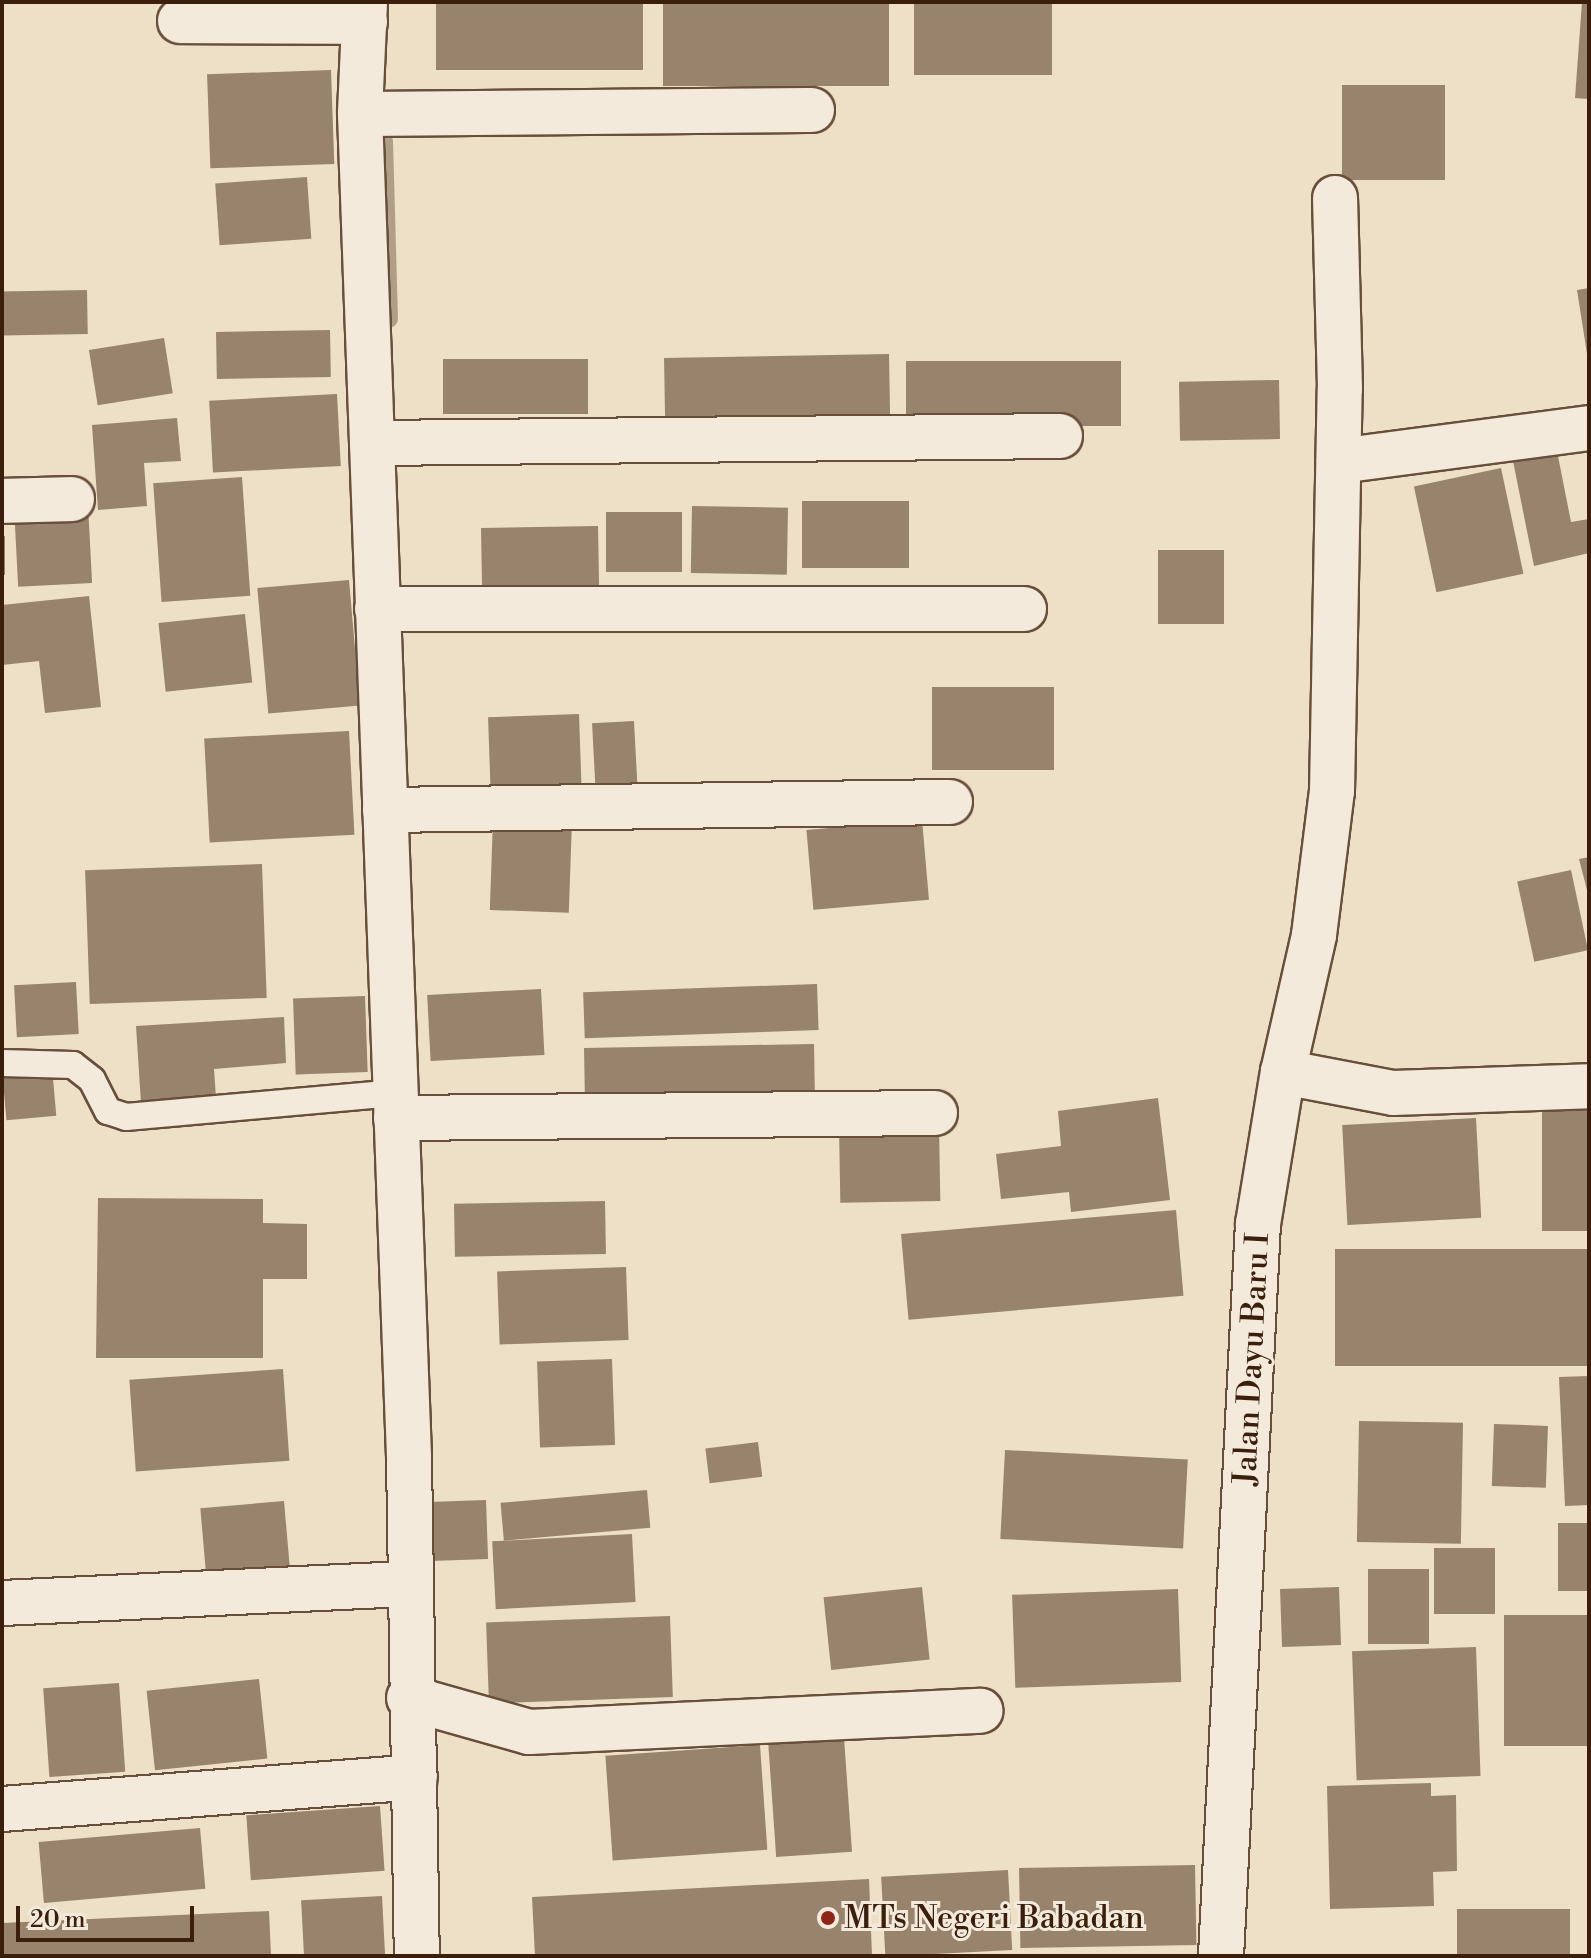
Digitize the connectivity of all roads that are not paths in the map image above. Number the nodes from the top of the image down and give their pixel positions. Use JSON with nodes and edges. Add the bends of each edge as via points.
{"nodes":[{"id":1,"x":365,"y":12,"type":"edge"},
{"id":2,"x":180,"y":21,"type":"dead end"},
{"id":3,"x":812,"y":110,"type":"dead end"},
{"id":4,"x":360,"y":114,"type":"junction"},
{"id":5,"x":1335,"y":198,"type":"dead end"},
{"id":6,"x":1589,"y":428,"type":"edge"},
{"id":7,"x":1060,"y":436,"type":"dead end"},
{"id":8,"x":372,"y":443,"type":"junction"},
{"id":9,"x":1339,"y":461,"type":"junction"},
{"id":10,"x":72,"y":499,"type":"dead end"},
{"id":11,"x":2,"y":501,"type":"edge"},
{"id":12,"x":377,"y":609,"type":"junction"},
{"id":13,"x":1024,"y":609,"type":"dead end"},
{"id":14,"x":950,"y":802,"type":"dead end"},
{"id":15,"x":385,"y":810,"type":"junction"},
{"id":16,"x":2,"y":1063,"type":"edge"},
{"id":17,"x":1283,"y":1072,"type":"junction"},
{"id":18,"x":1589,"y":1086,"type":"edge"},
{"id":19,"x":395,"y":1106,"type":"junction"},
{"id":20,"x":935,"y":1113,"type":"dead end"},
{"id":21,"x":409,"y":1584,"type":"junction"},
{"id":22,"x":2,"y":1603,"type":"edge"},
{"id":23,"x":409,"y":1698,"type":"junction"},
{"id":24,"x":981,"y":1711,"type":"dead end"},
{"id":25,"x":415,"y":1777,"type":"junction"},
{"id":26,"x":2,"y":1809,"type":"edge"},
{"id":27,"x":417,"y":1956,"type":"edge"},
{"id":28,"x":1221,"y":1956,"type":"edge"}],
"edges":[{"from":1,"to":2,"type":"street"},
{"from":1,"to":4,"type":"street"},
{"from":3,"to":4,"type":"street"},
{"from":4,"to":8,"type":"street"},
{"from":5,"to":9,"type":"street","name":"Jalan Dayu Baru I"},
{"from":6,"to":9,"type":"street"},
{"from":7,"to":8,"type":"street"},
{"from":8,"to":12,"type":"street"},
{"from":9,"to":17,"type":"street","name":"Jalan Dayu Baru I","via":[[1332,791],[1314,935]]},
{"from":10,"to":11,"type":"street"},
{"from":12,"to":13,"type":"street"},
{"from":12,"to":15,"type":"street"},
{"from":14,"to":15,"type":"street"},
{"from":15,"to":19,"type":"street"},
{"from":16,"to":19,"type":"lane","via":[[73,1065],[92,1080],[108,1111],[126,1117]]},
{"from":17,"to":18,"type":"street","via":[[1393,1093]]},
{"from":17,"to":28,"type":"street","name":"Jalan Dayu Baru I","via":[[1258,1224]]},
{"from":19,"to":20,"type":"street"},
{"from":19,"to":21,"type":"street"},
{"from":21,"to":22,"type":"street"},
{"from":21,"to":23,"type":"street"},
{"from":23,"to":24,"type":"street","via":[[529,1732]]},
{"from":23,"to":25,"type":"street"},
{"from":25,"to":26,"type":"street"},
{"from":25,"to":27,"type":"street"}]}
